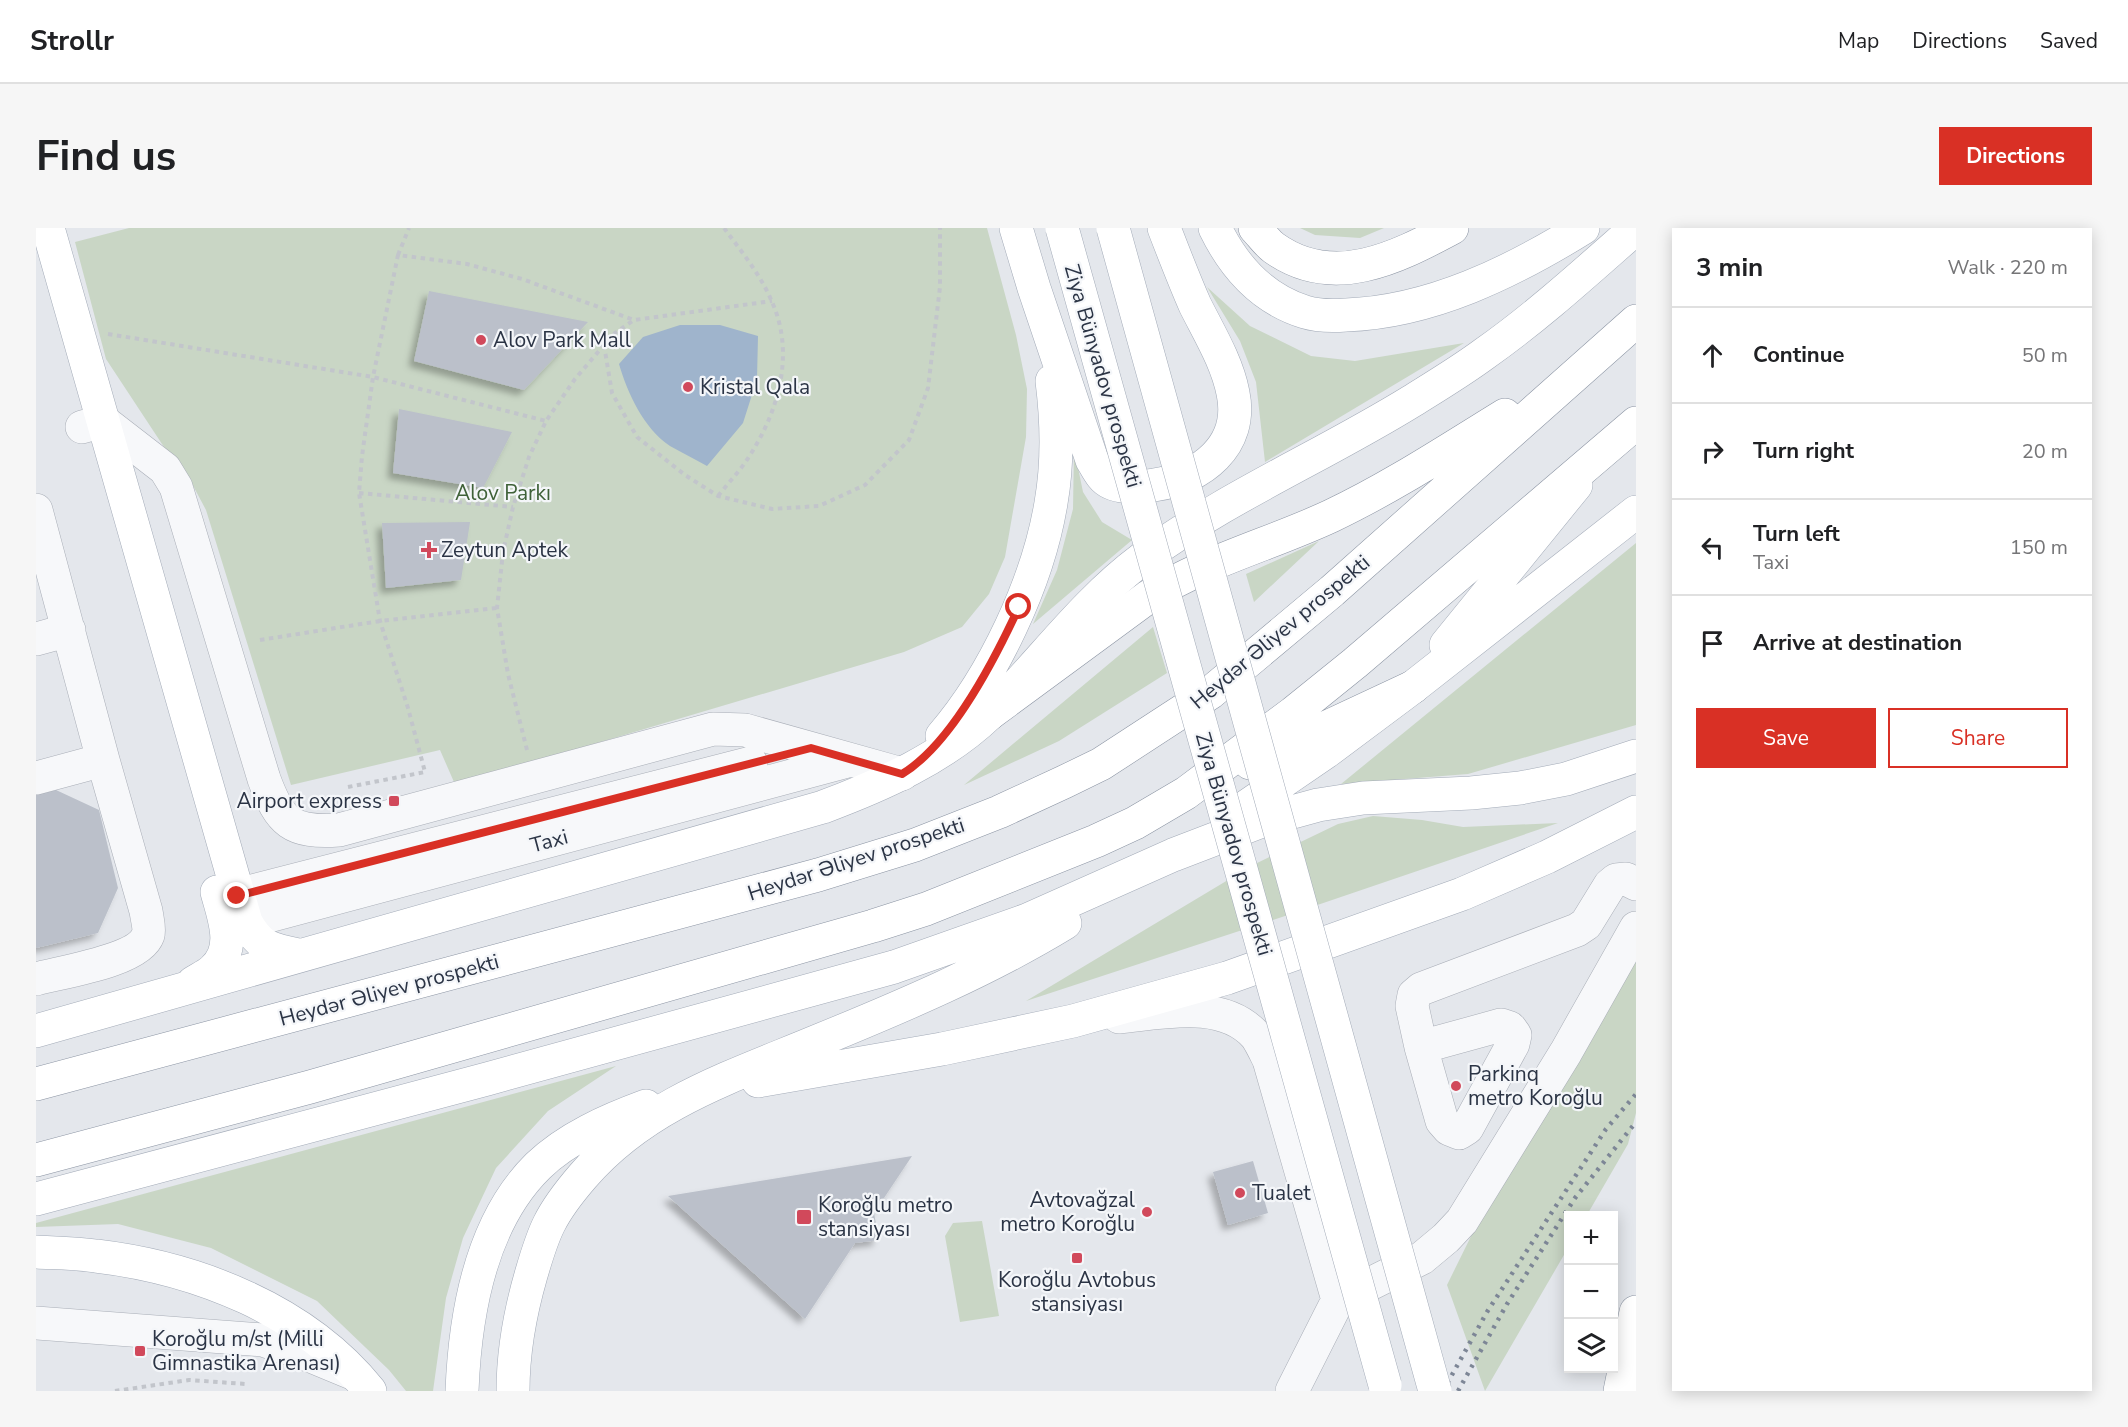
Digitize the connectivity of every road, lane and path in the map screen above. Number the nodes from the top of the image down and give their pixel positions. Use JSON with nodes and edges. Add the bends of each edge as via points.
{"nodes":[{"id":1,"x":48,"y":228,"type":"edge"},
{"id":2,"x":409,"y":228,"type":"edge"},
{"id":3,"x":724,"y":228,"type":"edge"},
{"id":4,"x":940,"y":228,"type":"edge"},
{"id":5,"x":1016,"y":228,"type":"edge"},
{"id":6,"x":1062,"y":228,"type":"edge"},
{"id":7,"x":1113,"y":228,"type":"edge"},
{"id":8,"x":1164,"y":228,"type":"edge"},
{"id":9,"x":1215,"y":228,"type":"edge"},
{"id":10,"x":1255,"y":228,"type":"edge"},
{"id":11,"x":1452,"y":228,"type":"edge"},
{"id":12,"x":1583,"y":228,"type":"edge"},
{"id":13,"x":1636,"y":228,"type":"edge"},
{"id":14,"x":398,"y":255,"type":"junction"},
{"id":15,"x":36,"y":268,"type":"edge"},
{"id":16,"x":1034,"y":288,"type":"junction"},
{"id":17,"x":772,"y":301,"type":"junction"},
{"id":18,"x":634,"y":320,"type":"junction"},
{"id":19,"x":1636,"y":321,"type":"edge"},
{"id":20,"x":104,"y":333,"type":"dead end"},
{"id":21,"x":604,"y":345,"type":"junction"},
{"id":22,"x":1580,"y":368,"type":"junction"},
{"id":23,"x":373,"y":377,"type":"junction"},
{"id":24,"x":546,"y":421,"type":"junction"},
{"id":25,"x":1636,"y":423,"type":"edge"},
{"id":26,"x":92,"y":424,"type":"junction"},
{"id":27,"x":1604,"y":450,"type":"junction"},
{"id":28,"x":359,"y":493,"type":"junction"},
{"id":29,"x":718,"y":496,"type":"junction"},
{"id":30,"x":513,"y":507,"type":"junction"},
{"id":31,"x":36,"y":510,"type":"edge"},
{"id":32,"x":1636,"y":512,"type":"edge"},
{"id":33,"x":497,"y":608,"type":"junction"},
{"id":34,"x":380,"y":621,"type":"junction"},
{"id":35,"x":69,"y":630,"type":"junction"},
{"id":36,"x":36,"y":639,"type":"edge"},
{"id":37,"x":260,"y":640,"type":"dead end"},
{"id":38,"x":1413,"y":687,"type":"junction"},
{"id":39,"x":989,"y":714,"type":"junction"},
{"id":40,"x":811,"y":748,"type":"junction"},
{"id":41,"x":528,"y":752,"type":"dead end"},
{"id":42,"x":1636,"y":756,"type":"edge"},
{"id":43,"x":103,"y":760,"type":"junction"},
{"id":44,"x":852,"y":760,"type":"junction"},
{"id":45,"x":909,"y":769,"type":"junction"},
{"id":46,"x":36,"y":778,"type":"edge"},
{"id":47,"x":348,"y":787,"type":"dead end"},
{"id":48,"x":1186,"y":793,"type":"junction"},
{"id":49,"x":1636,"y":812,"type":"edge"},
{"id":50,"x":1173,"y":855,"type":"junction"},
{"id":51,"x":1636,"y":884,"type":"edge"},
{"id":52,"x":242,"y":909,"type":"junction"},
{"id":53,"x":1636,"y":928,"type":"edge"},
{"id":54,"x":299,"y":955,"type":"junction"},
{"id":55,"x":36,"y":979,"type":"edge"},
{"id":56,"x":184,"y":988,"type":"junction"},
{"id":57,"x":1073,"y":1021,"type":"junction"},
{"id":58,"x":36,"y":1031,"type":"edge"},
{"id":59,"x":1420,"y":1047,"type":"dead end"},
{"id":60,"x":36,"y":1084,"type":"edge"},
{"id":61,"x":697,"y":1092,"type":"junction"},
{"id":62,"x":36,"y":1160,"type":"edge"},
{"id":63,"x":36,"y":1199,"type":"edge"},
{"id":64,"x":36,"y":1252,"type":"edge"},
{"id":65,"x":1338,"y":1300,"type":"junction"},
{"id":66,"x":1636,"y":1312,"type":"edge"},
{"id":67,"x":36,"y":1323,"type":"edge"},
{"id":68,"x":364,"y":1383,"type":"edge"},
{"id":69,"x":246,"y":1384,"type":"dead end"},
{"id":70,"x":1387,"y":1389,"type":"edge"},
{"id":71,"x":115,"y":1391,"type":"edge"},
{"id":72,"x":462,"y":1391,"type":"edge"},
{"id":73,"x":513,"y":1391,"type":"edge"},
{"id":74,"x":1292,"y":1391,"type":"edge"},
{"id":75,"x":1436,"y":1391,"type":"edge"},
{"id":76,"x":1620,"y":1391,"type":"edge"}],
"edges":[{"from":1,"to":26,"type":"main road"},
{"from":2,"to":14,"type":"path"},
{"from":3,"to":17,"type":"path"},
{"from":4,"to":29,"type":"path","via":[[940,287],[928,388],[909,440],[866,485],[819,506],[772,509]]},
{"from":5,"to":16,"type":"main road","name":"Ziya Bünyadov prospekti"},
{"from":6,"to":70,"type":"main road","name":"Ziya Bünyadov prospekti","bridge":true},
{"from":7,"to":75,"type":"main road","bridge":true},
{"from":8,"to":16,"type":"main road","via":[[1234,394],[1234,421],[1227,443],[1214,459],[1197,470],[1164,483],[1135,488],[1102,477],[1092,460]]},
{"from":9,"to":12,"type":"main road","via":[[1242,273],[1260,289],[1306,313],[1334,316],[1371,314],[1464,290],[1514,268]]},
{"from":10,"to":11,"type":"main road","via":[[1273,248],[1302,263],[1335,269],[1370,265],[1405,253]]},
{"from":13,"to":39,"type":"main road","via":[[1485,354],[1410,402],[1214,512],[1141,560],[1077,617]]},
{"from":14,"to":18,"type":"path","via":[[467,264],[522,279]]},
{"from":14,"to":23,"type":"path"},
{"from":15,"to":26,"type":"main road"},
{"from":16,"to":45,"type":"main road","via":[[1056,413],[1056,456],[1044,533],[1019,607],[1000,648],[953,724]]},
{"from":17,"to":18,"type":"path"},
{"from":17,"to":29,"type":"path","via":[[782,334],[777,402],[750,455]]},
{"from":18,"to":21,"type":"path"},
{"from":19,"to":22,"type":"main road","name":"Heydər Əliyev prospekti"},
{"from":20,"to":23,"type":"path"},
{"from":21,"to":24,"type":"path"},
{"from":21,"to":29,"type":"path","via":[[612,393],[637,437]]},
{"from":22,"to":39,"type":"main road","via":[[1374,494],[1276,540],[1175,580]]},
{"from":22,"to":60,"type":"main road","name":"Heydər Əliyev prospekti","via":[[1332,591],[1210,693],[1101,764],[1064,782],[915,845],[818,875]]},
{"from":23,"to":24,"type":"path"},
{"from":23,"to":28,"type":"path"},
{"from":24,"to":30,"type":"path"},
{"from":25,"to":27,"type":"main road"},
{"from":26,"to":40,"type":"street","via":[[165,469],[176,488],[264,779],[273,804],[298,828],[316,832],[339,830],[713,729],[745,730]]},
{"from":26,"to":52,"type":"main road"},
{"from":26,"to":56,"type":"main road","via":[[226,925],[228,941],[223,957],[213,970]]},
{"from":27,"to":38,"type":"main road"},
{"from":27,"to":48,"type":"main road","via":[[1328,684]]},
{"from":28,"to":30,"type":"path"},
{"from":28,"to":34,"type":"path"},
{"from":30,"to":33,"type":"path"},
{"from":31,"to":35,"type":"street"},
{"from":32,"to":38,"type":"main road"},
{"from":33,"to":34,"type":"path"},
{"from":33,"to":41,"type":"path","via":[[507,674]]},
{"from":34,"to":37,"type":"path"},
{"from":34,"to":47,"type":"path","via":[[425,772]]},
{"from":35,"to":36,"type":"street"},
{"from":35,"to":43,"type":"street"},
{"from":38,"to":48,"type":"main road"},
{"from":38,"to":50,"type":"main road","via":[[1326,752]]},
{"from":39,"to":45,"type":"main road"},
{"from":40,"to":44,"type":"street"},
{"from":40,"to":52,"type":"street","name":"Taxi"},
{"from":42,"to":50,"type":"main road","via":[[1566,779],[1520,788],[1363,798],[1318,805],[1267,819]]},
{"from":43,"to":46,"type":"street"},
{"from":43,"to":55,"type":"street","via":[[146,911],[148,934],[139,947],[123,957]]},
{"from":44,"to":45,"type":"street"},
{"from":44,"to":52,"type":"street","name":"Taxi"},
{"from":45,"to":54,"type":"main road","via":[[823,807]]},
{"from":48,"to":62,"type":"main road","via":[[1096,841],[916,913],[333,1081]]},
{"from":49,"to":57,"type":"main road","via":[[1547,857],[1376,926],[1227,978]]},
{"from":50,"to":61,"type":"main road","via":[[1046,935],[981,968],[889,1012]]},
{"from":50,"to":63,"type":"main road","via":[[1027,920],[884,970]]},
{"from":51,"to":59,"type":"street","via":[[1616,880],[1586,924],[1577,930],[1421,989],[1414,995],[1412,1006]]},
{"from":52,"to":54,"type":"main road","via":[[261,944]]},
{"from":53,"to":65,"type":"street","via":[[1566,1052],[1462,1221],[1422,1257]]},
{"from":54,"to":56,"type":"main road"},
{"from":56,"to":58,"type":"main road"},
{"from":57,"to":61,"type":"main road","via":[[942,1049]]},
{"from":57,"to":65,"type":"street","via":[[1192,1011],[1219,1014],[1240,1022],[1257,1037],[1269,1060]]},
{"from":61,"to":72,"type":"main road","via":[[614,1118],[547,1159],[520,1187],[500,1218],[484,1256],[464,1346]]},
{"from":61,"to":73,"type":"main road","via":[[646,1119],[600,1157],[564,1197],[540,1246],[522,1306],[514,1351]]},
{"from":64,"to":68,"type":"main road","via":[[96,1256],[165,1269],[226,1289],[279,1314],[323,1343]]},
{"from":65,"to":74,"type":"street"},
{"from":66,"to":76,"type":"main road"},
{"from":67,"to":68,"type":"street","via":[[263,1340],[311,1356]]},
{"from":69,"to":71,"type":"path","via":[[189,1380]]}]}
